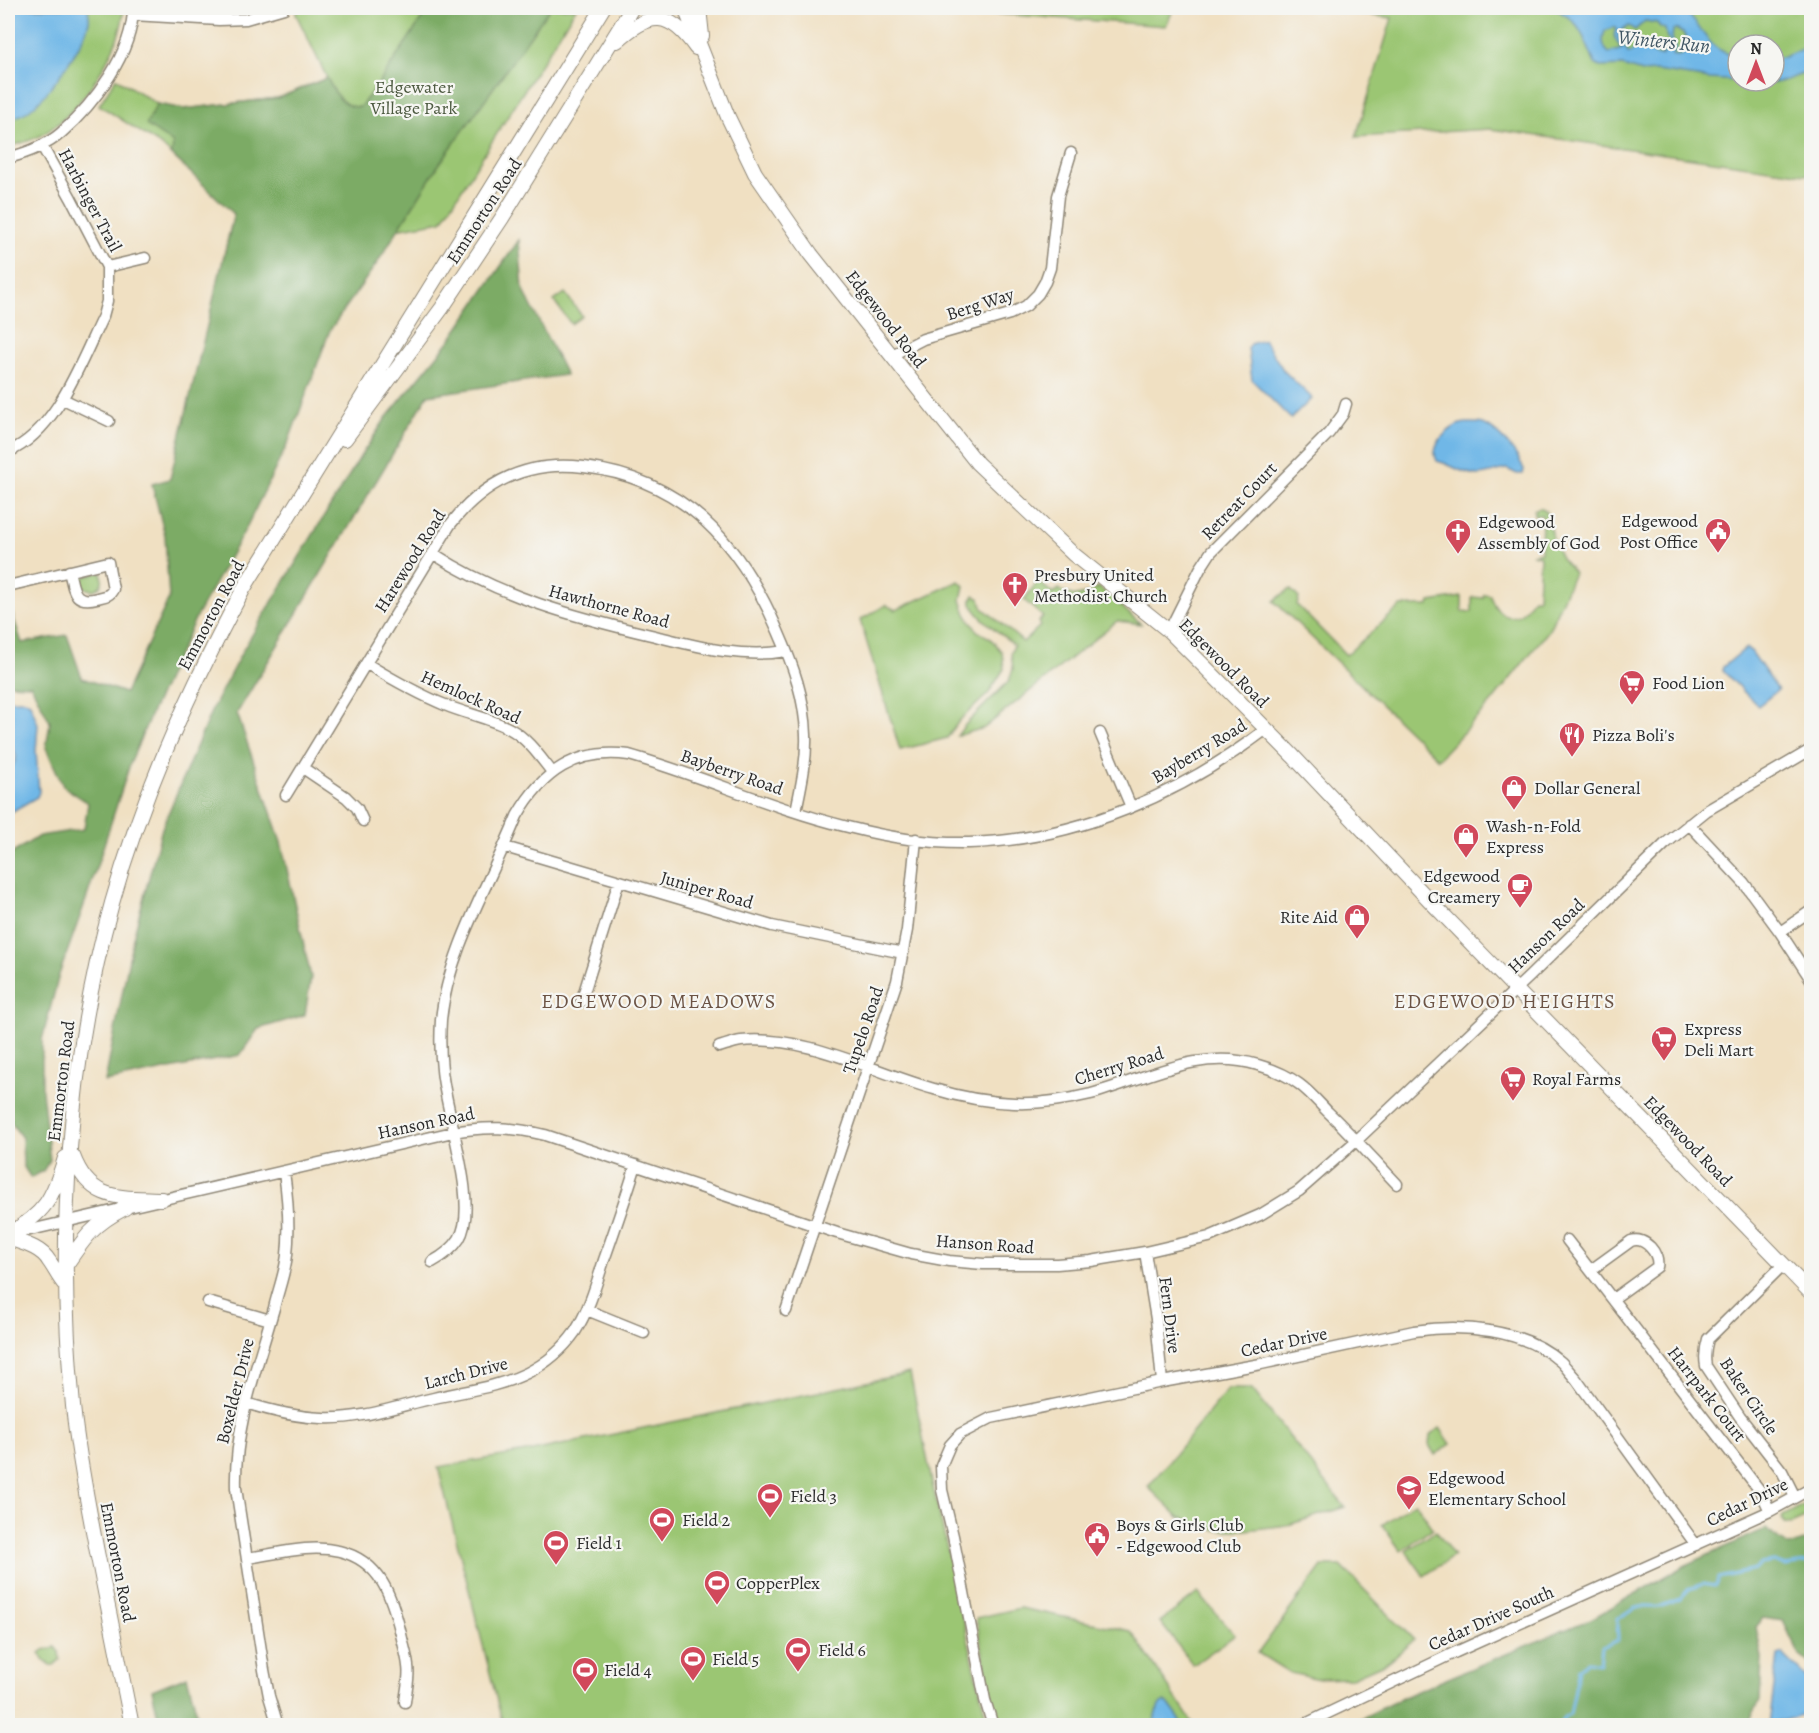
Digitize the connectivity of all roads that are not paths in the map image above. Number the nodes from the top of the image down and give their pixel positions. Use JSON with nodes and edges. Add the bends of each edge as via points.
{"nodes":[{"id":1,"x":284,"y":8,"type":"edge"},
{"id":2,"x":603,"y":8,"type":"edge"},
{"id":3,"x":632,"y":8,"type":"edge"},
{"id":4,"x":685,"y":8,"type":"edge"},
{"id":5,"x":699,"y":8,"type":"edge"},
{"id":6,"x":133,"y":11,"type":"edge"},
{"id":7,"x":604,"y":51,"type":"junction"},
{"id":8,"x":706,"y":62,"type":"junction"},
{"id":9,"x":42,"y":146,"type":"junction"},
{"id":10,"x":1071,"y":153,"type":"dead end"},
{"id":11,"x":8,"y":159,"type":"edge"},
{"id":12,"x":146,"y":258,"type":"dead end"},
{"id":13,"x":107,"y":267,"type":"junction"},
{"id":14,"x":892,"y":355,"type":"junction"},
{"id":15,"x":63,"y":399,"type":"junction"},
{"id":16,"x":1346,"y":404,"type":"dead end"},
{"id":17,"x":109,"y":421,"type":"dead end"},
{"id":18,"x":8,"y":452,"type":"edge"},
{"id":19,"x":309,"y":482,"type":"junction"},
{"id":20,"x":434,"y":554,"type":"junction"},
{"id":21,"x":69,"y":571,"type":"junction"},
{"id":22,"x":8,"y":585,"type":"edge"},
{"id":23,"x":1169,"y":632,"type":"junction"},
{"id":24,"x":786,"y":651,"type":"junction"},
{"id":25,"x":367,"y":664,"type":"junction"},
{"id":26,"x":1265,"y":730,"type":"junction"},
{"id":27,"x":1100,"y":733,"type":"dead end"},
{"id":28,"x":1812,"y":749,"type":"edge"},
{"id":29,"x":303,"y":768,"type":"junction"},
{"id":30,"x":552,"y":772,"type":"junction"},
{"id":31,"x":286,"y":795,"type":"dead end"},
{"id":32,"x":1131,"y":807,"type":"junction"},
{"id":33,"x":795,"y":812,"type":"junction"},
{"id":34,"x":363,"y":821,"type":"dead end"},
{"id":35,"x":1689,"y":824,"type":"junction"},
{"id":36,"x":916,"y":839,"type":"junction"},
{"id":37,"x":505,"y":847,"type":"junction"},
{"id":38,"x":619,"y":881,"type":"junction"},
{"id":39,"x":1812,"y":910,"type":"edge"},
{"id":40,"x":1780,"y":932,"type":"junction"},
{"id":41,"x":903,"y":953,"type":"junction"},
{"id":42,"x":1812,"y":981,"type":"edge"},
{"id":43,"x":1516,"y":988,"type":"junction"},
{"id":44,"x":581,"y":1002,"type":"dead end"},
{"id":45,"x":719,"y":1047,"type":"dead end"},
{"id":46,"x":867,"y":1067,"type":"junction"},
{"id":47,"x":453,"y":1132,"type":"junction"},
{"id":48,"x":72,"y":1136,"type":"junction"},
{"id":49,"x":1356,"y":1141,"type":"junction"},
{"id":50,"x":71,"y":1151,"type":"junction"},
{"id":51,"x":636,"y":1165,"type":"junction"},
{"id":52,"x":284,"y":1172,"type":"junction"},
{"id":53,"x":1397,"y":1184,"type":"dead end"},
{"id":54,"x":162,"y":1199,"type":"junction"},
{"id":55,"x":125,"y":1208,"type":"junction"},
{"id":56,"x":67,"y":1221,"type":"junction"},
{"id":57,"x":815,"y":1226,"type":"junction"},
{"id":58,"x":8,"y":1236,"type":"edge"},
{"id":59,"x":1567,"y":1240,"type":"dead end"},
{"id":60,"x":1145,"y":1252,"type":"junction"},
{"id":61,"x":432,"y":1262,"type":"dead end"},
{"id":62,"x":1783,"y":1265,"type":"junction"},
{"id":63,"x":65,"y":1267,"type":"junction"},
{"id":64,"x":1591,"y":1270,"type":"junction"},
{"id":65,"x":65,"y":1285,"type":"junction"},
{"id":66,"x":1812,"y":1294,"type":"edge"},
{"id":67,"x":1613,"y":1299,"type":"junction"},
{"id":68,"x":208,"y":1302,"type":"dead end"},
{"id":69,"x":587,"y":1310,"type":"junction"},
{"id":70,"x":786,"y":1311,"type":"dead end"},
{"id":71,"x":270,"y":1320,"type":"junction"},
{"id":72,"x":644,"y":1333,"type":"dead end"},
{"id":73,"x":1162,"y":1382,"type":"junction"},
{"id":74,"x":246,"y":1403,"type":"junction"},
{"id":75,"x":1812,"y":1488,"type":"edge"},
{"id":76,"x":1795,"y":1497,"type":"junction"},
{"id":77,"x":1770,"y":1511,"type":"junction"},
{"id":78,"x":1696,"y":1545,"type":"junction"},
{"id":79,"x":247,"y":1558,"type":"junction"},
{"id":80,"x":405,"y":1702,"type":"dead end"},
{"id":81,"x":132,"y":1725,"type":"edge"},
{"id":82,"x":278,"y":1725,"type":"edge"},
{"id":83,"x":993,"y":1725,"type":"edge"},
{"id":84,"x":1301,"y":1725,"type":"edge"}],
"edges":[{"from":1,"to":6,"type":"street","via":[[246,19],[219,20]]},
{"from":2,"to":19,"type":"main road","name":"Emmorton Road"},
{"from":3,"to":7,"type":"main road","name":"Emmorton Road"},
{"from":4,"to":8,"type":"main road","name":"Edgewood Road"},
{"from":5,"to":8,"type":"main road"},
{"from":6,"to":9,"type":"street","via":[[127,42],[114,69],[60,134]]},
{"from":7,"to":8,"type":"main road","via":[[630,28],[655,18],[683,30]]},
{"from":7,"to":19,"type":"main road","name":"Emmorton Road","via":[[502,218],[441,308]]},
{"from":8,"to":14,"type":"main road","name":"Edgewood Road","via":[[755,173],[811,254]]},
{"from":9,"to":11,"type":"street"},
{"from":9,"to":13,"type":"street","name":"Harbinger Trail"},
{"from":10,"to":14,"type":"street","name":"Berg Way","via":[[1058,196],[1050,268],[1038,294],[1010,314],[923,339]]},
{"from":12,"to":13,"type":"street"},
{"from":13,"to":15,"type":"street","name":"Harbinger Trail","via":[[103,316]]},
{"from":14,"to":23,"type":"main road","name":"Edgewood Road","via":[[977,463],[1073,554]]},
{"from":15,"to":17,"type":"street"},
{"from":15,"to":18,"type":"street","name":"Harbinger Trail","via":[[34,434]]},
{"from":16,"to":23,"type":"street","name":"Retreat Court","via":[[1329,433],[1210,552]]},
{"from":19,"to":48,"type":"main road","name":"Emmorton Road","via":[[214,643],[150,790],[101,949],[83,1040]]},
{"from":20,"to":24,"type":"street","name":"Hawthorne Road","via":[[512,595],[602,622],[725,652]]},
{"from":20,"to":24,"type":"street","name":"Harewood Road","via":[[462,510],[508,477],[530,469],[563,465],[620,474],[679,501],[728,543],[756,585]]},
{"from":20,"to":25,"type":"street","name":"Harewood Road"},
{"from":21,"to":21,"type":"street","via":[[108,562],[113,589],[108,595],[80,599]]},
{"from":21,"to":22,"type":"street"},
{"from":23,"to":26,"type":"main road","name":"Edgewood Road"},
{"from":24,"to":33,"type":"street","name":"Harewood Road","via":[[800,688],[806,734]]},
{"from":25,"to":29,"type":"street","name":"Harewood Road"},
{"from":25,"to":30,"type":"street","name":"Hemlock Road","via":[[435,701],[510,729]]},
{"from":26,"to":32,"type":"street","name":"Bayberry Road","via":[[1200,773]]},
{"from":26,"to":43,"type":"main road","name":"Edgewood Road"},
{"from":27,"to":32,"type":"street"},
{"from":28,"to":35,"type":"street","name":"Hanson Road"},
{"from":29,"to":31,"type":"street","name":"Harewood Road"},
{"from":29,"to":34,"type":"street","via":[[346,797]]},
{"from":30,"to":33,"type":"street","name":"Bayberry Road","via":[[589,755],[628,754]]},
{"from":30,"to":37,"type":"street","name":"Bayberry Road","via":[[525,802]]},
{"from":32,"to":36,"type":"street","name":"Bayberry Road","via":[[1084,824],[1023,837],[968,843]]},
{"from":33,"to":36,"type":"street","name":"Bayberry Road","via":[[848,827]]},
{"from":35,"to":40,"type":"street","via":[[1744,883]]},
{"from":35,"to":43,"type":"street","name":"Hanson Road"},
{"from":36,"to":41,"type":"street","name":"Tupelo Road"},
{"from":37,"to":38,"type":"street","name":"Juniper Road"},
{"from":37,"to":47,"type":"street","name":"Bayberry Road","via":[[464,935],[441,1019],[443,1090]]},
{"from":38,"to":41,"type":"street","name":"Juniper Road","via":[[772,926]]},
{"from":38,"to":44,"type":"street"},
{"from":39,"to":40,"type":"street"},
{"from":40,"to":42,"type":"street"},
{"from":41,"to":46,"type":"street","name":"Tupelo Road"},
{"from":43,"to":49,"type":"street","name":"Hanson Road"},
{"from":43,"to":62,"type":"main road","name":"Edgewood Road"},
{"from":45,"to":46,"type":"street","name":"Cherry Road","via":[[739,1041],[783,1043]]},
{"from":46,"to":49,"type":"street","name":"Cherry Road","via":[[960,1096],[1023,1103],[1091,1094],[1191,1061],[1235,1060],[1278,1072],[1298,1083]]},
{"from":46,"to":57,"type":"street","name":"Tupelo Road"},
{"from":47,"to":51,"type":"street","name":"Hanson Road","via":[[485,1127],[525,1130]]},
{"from":47,"to":52,"type":"street","name":"Hanson Road"},
{"from":47,"to":61,"type":"street","name":"Bayberry Road","via":[[466,1190],[466,1219],[454,1246]]},
{"from":48,"to":50,"type":"main road","name":"Emmorton Road"},
{"from":48,"to":58,"type":"main road","via":[[59,1179],[45,1207]]},
{"from":49,"to":53,"type":"street","name":"Cherry Road"},
{"from":49,"to":60,"type":"street","name":"Hanson Road","via":[[1299,1191],[1260,1215],[1209,1237]]},
{"from":50,"to":54,"type":"main road","via":[[91,1186],[108,1195]]},
{"from":50,"to":56,"type":"main road","name":"Emmorton Road"},
{"from":51,"to":57,"type":"street","name":"Hanson Road"},
{"from":51,"to":69,"type":"street","name":"Larch Drive"},
{"from":52,"to":54,"type":"street","name":"Hanson Road"},
{"from":52,"to":71,"type":"street","name":"Boxelder Drive","via":[[289,1227],[287,1257]]},
{"from":54,"to":55,"type":"street","name":"Hanson Road"},
{"from":55,"to":56,"type":"street","name":"Hanson Road"},
{"from":55,"to":63,"type":"main road","via":[[87,1234]]},
{"from":56,"to":58,"type":"street","name":"Hanson Road"},
{"from":56,"to":63,"type":"main road","name":"Emmorton Road"},
{"from":57,"to":60,"type":"street","name":"Hanson Road","via":[[911,1254],[982,1264],[1057,1264]]},
{"from":57,"to":70,"type":"street","name":"Tupelo Road"},
{"from":58,"to":65,"type":"main road","via":[[41,1251]]},
{"from":59,"to":64,"type":"street","name":"Harrpark Court"},
{"from":60,"to":73,"type":"street","name":"Fern Drive"},
{"from":62,"to":66,"type":"main road","name":"Edgewood Road"},
{"from":62,"to":76,"type":"street","name":"Baker Circle","via":[[1708,1339],[1704,1358],[1740,1417],[1782,1471]]},
{"from":63,"to":65,"type":"main road","name":"Emmorton Road"},
{"from":64,"to":67,"type":"street","name":"Harrpark Court"},
{"from":64,"to":67,"type":"street","via":[[1637,1239],[1656,1254],[1657,1267]]},
{"from":65,"to":81,"type":"main road","name":"Emmorton Road","via":[[80,1456]]},
{"from":67,"to":77,"type":"street","name":"Harrpark Court","via":[[1755,1483]]},
{"from":68,"to":71,"type":"street"},
{"from":69,"to":72,"type":"street"},
{"from":69,"to":74,"type":"street","name":"Larch Drive","via":[[560,1350],[528,1373],[510,1380],[351,1417],[303,1416]]},
{"from":71,"to":74,"type":"street","name":"Boxelder Drive"},
{"from":73,"to":78,"type":"street","name":"Cedar Drive","via":[[1422,1330],[1457,1328],[1502,1333],[1544,1350],[1561,1362]]},
{"from":73,"to":83,"type":"street","name":"Cedar Drive","via":[[991,1418],[960,1434],[950,1445],[941,1466],[942,1490]]},
{"from":74,"to":79,"type":"street","name":"Boxelder Drive","via":[[240,1424],[236,1488]]},
{"from":75,"to":76,"type":"street","name":"Cedar Drive"},
{"from":76,"to":77,"type":"street","name":"Cedar Drive"},
{"from":77,"to":78,"type":"street","name":"Cedar Drive"},
{"from":78,"to":84,"type":"street","name":"Cedar Drive South"},
{"from":79,"to":80,"type":"street","via":[[320,1549],[339,1551],[368,1565],[381,1579],[395,1607],[408,1667]]},
{"from":79,"to":82,"type":"street","name":"Boxelder Drive","via":[[269,1696]]}]}
